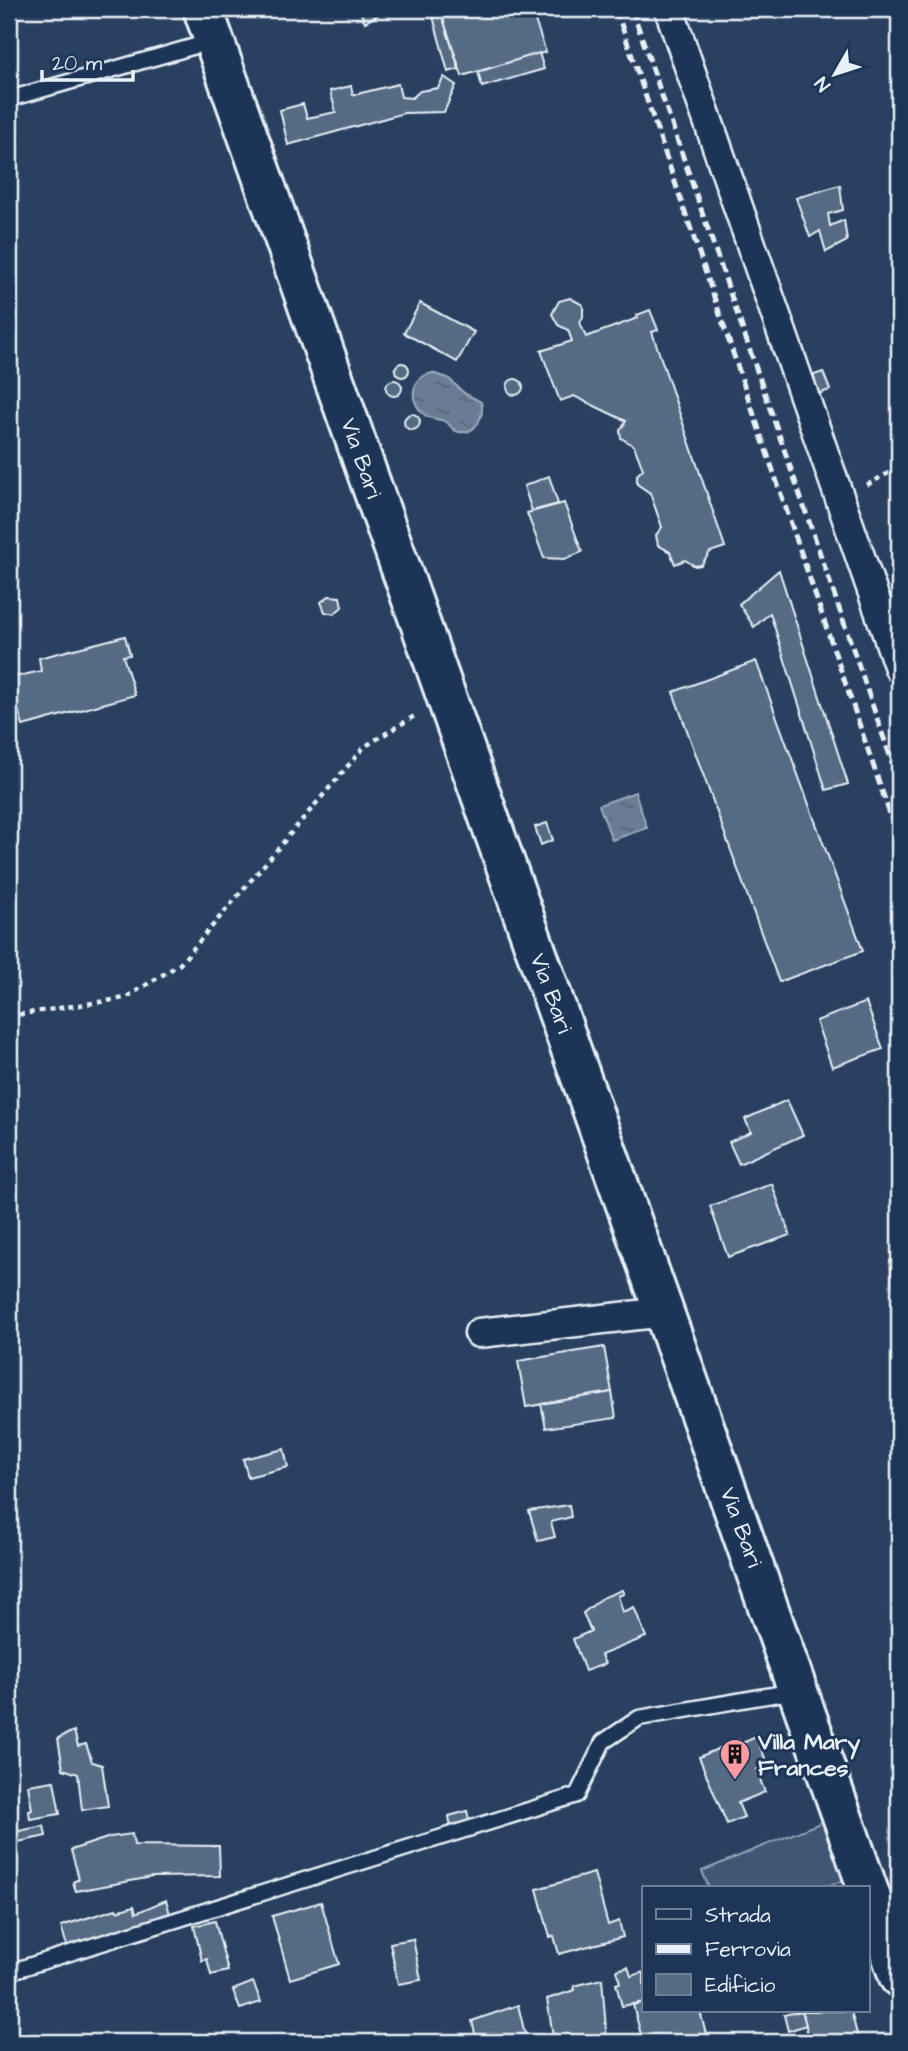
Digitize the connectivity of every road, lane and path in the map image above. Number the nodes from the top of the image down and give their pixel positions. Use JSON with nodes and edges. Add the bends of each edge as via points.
{"nodes":[{"id":1,"x":669,"y":9,"type":"edge"},
{"id":2,"x":209,"y":25,"type":"edge"},
{"id":3,"x":9,"y":99,"type":"edge"},
{"id":4,"x":899,"y":467,"type":"edge"},
{"id":5,"x":842,"y":500,"type":"junction"},
{"id":6,"x":899,"y":668,"type":"edge"},
{"id":7,"x":446,"y":696,"type":"junction"},
{"id":8,"x":9,"y":1016,"type":"edge"},
{"id":9,"x":665,"y":1312,"type":"junction"},
{"id":10,"x":479,"y":1333,"type":"dead end"},
{"id":11,"x":799,"y":1690,"type":"junction"},
{"id":12,"x":867,"y":1886,"type":"edge"},
{"id":13,"x":870,"y":1894,"type":"edge"},
{"id":14,"x":9,"y":1972,"type":"edge"},
{"id":15,"x":899,"y":1977,"type":"edge"}],
"edges":[{"from":1,"to":5,"type":"street"},
{"from":2,"to":3,"type":"lane"},
{"from":2,"to":7,"type":"main road","name":"Via Bari"},
{"from":4,"to":5,"type":"path"},
{"from":5,"to":6,"type":"street"},
{"from":7,"to":8,"type":"path","via":[[364,747],[180,964],[125,998]]},
{"from":7,"to":9,"type":"main road","name":"Via Bari"},
{"from":9,"to":10,"type":"street"},
{"from":9,"to":11,"type":"main road","name":"Via Bari"},
{"from":11,"to":12,"type":"main road","name":"Via Bari"},
{"from":11,"to":14,"type":"lane","via":[[639,1718],[603,1742],[577,1795]]},
{"from":13,"to":15,"type":"main road","name":"Via Bari"}]}
